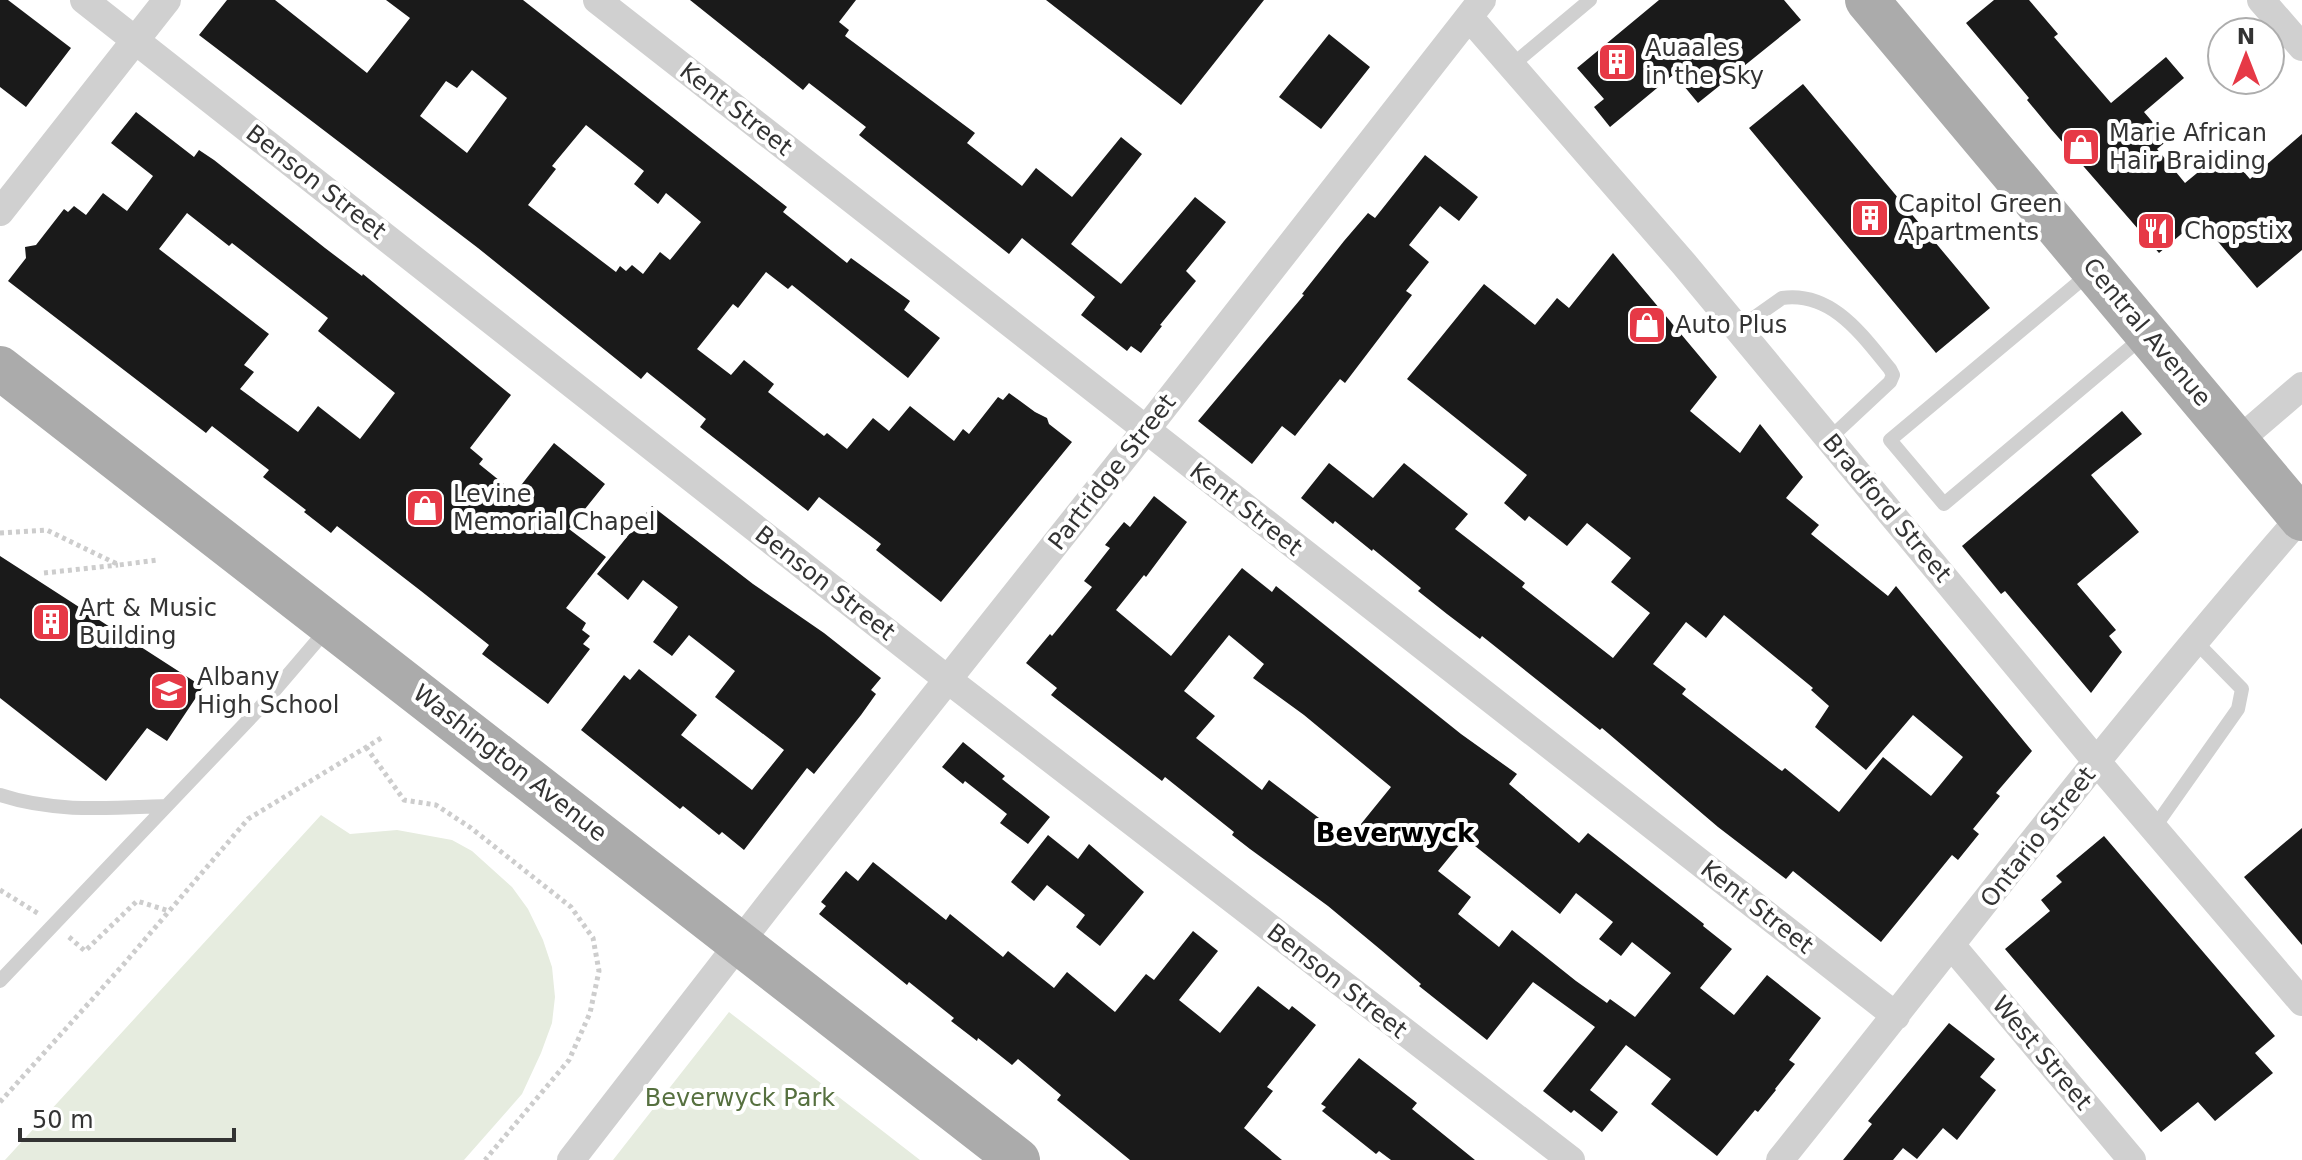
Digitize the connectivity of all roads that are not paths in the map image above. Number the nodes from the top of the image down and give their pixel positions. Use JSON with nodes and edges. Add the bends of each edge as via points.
{"nodes":[{"id":1,"x":84,"y":0,"type":"edge"},
{"id":2,"x":167,"y":0,"type":"edge"},
{"id":3,"x":597,"y":0,"type":"edge"},
{"id":4,"x":1590,"y":0,"type":"edge"},
{"id":5,"x":1867,"y":0,"type":"edge"},
{"id":6,"x":2261,"y":0,"type":"edge"},
{"id":7,"x":1475,"y":9,"type":"edge"},
{"id":8,"x":135,"y":40,"type":"junction"},
{"id":9,"x":2302,"y":47,"type":"edge"},
{"id":10,"x":1511,"y":66,"type":"junction"},
{"id":11,"x":0,"y":212,"type":"edge"},
{"id":12,"x":2094,"y":269,"type":"junction"},
{"id":13,"x":1738,"y":329,"type":"junction"},
{"id":14,"x":2148,"y":333,"type":"junction"},
{"id":15,"x":0,"y":368,"type":"edge"},
{"id":16,"x":2302,"y":386,"type":"edge"},
{"id":17,"x":1145,"y":431,"type":"junction"},
{"id":18,"x":1829,"y":439,"type":"junction"},
{"id":19,"x":2238,"y":441,"type":"junction"},
{"id":20,"x":2301,"y":518,"type":"edge"},
{"id":21,"x":330,"y":624,"type":"junction"},
{"id":22,"x":2195,"y":641,"type":"junction"},
{"id":23,"x":947,"y":679,"type":"junction"},
{"id":24,"x":2097,"y":762,"type":"junction"},
{"id":25,"x":0,"y":795,"type":"edge"},
{"id":26,"x":166,"y":806,"type":"junction"},
{"id":27,"x":2154,"y":828,"type":"junction"},
{"id":28,"x":740,"y":942,"type":"junction"},
{"id":29,"x":1952,"y":946,"type":"junction"},
{"id":30,"x":0,"y":981,"type":"edge"},
{"id":31,"x":2302,"y":1002,"type":"edge"},
{"id":32,"x":1896,"y":1016,"type":"junction"},
{"id":33,"x":571,"y":1160,"type":"edge"},
{"id":34,"x":1018,"y":1160,"type":"edge"},
{"id":35,"x":1571,"y":1160,"type":"edge"},
{"id":36,"x":1780,"y":1160,"type":"edge"},
{"id":37,"x":2132,"y":1160,"type":"edge"}],
"edges":[{"from":1,"to":8,"type":"street","name":"Benson Street"},
{"from":2,"to":8,"type":"street"},
{"from":3,"to":17,"type":"street","name":"Kent Street"},
{"from":4,"to":10,"type":"lane"},
{"from":5,"to":12,"type":"main road","name":"Central Avenue"},
{"from":6,"to":9,"type":"street"},
{"from":7,"to":10,"type":"street","name":"Bradford Street"},
{"from":7,"to":17,"type":"street","name":"Partridge Street"},
{"from":8,"to":11,"type":"street"},
{"from":8,"to":23,"type":"street","name":"Benson Street"},
{"from":10,"to":13,"type":"street","name":"Bradford Street"},
{"from":12,"to":14,"type":"main road","name":"Central Avenue"},
{"from":12,"to":14,"type":"lane","via":[[1890,440],[1899,451],[1944,504]]},
{"from":13,"to":18,"type":"street","name":"Bradford Street"},
{"from":13,"to":18,"type":"lane","via":[[1782,298],[1818,301],[1840,314],[1890,369],[1890,382]]},
{"from":14,"to":19,"type":"main road","name":"Central Avenue"},
{"from":15,"to":21,"type":"main road","name":"Washington Avenue"},
{"from":16,"to":19,"type":"street"},
{"from":17,"to":23,"type":"street","name":"Partridge Street"},
{"from":17,"to":32,"type":"street","name":"Kent Street"},
{"from":18,"to":24,"type":"street","name":"Bradford Street"},
{"from":19,"to":20,"type":"main road","name":"Central Avenue"},
{"from":20,"to":22,"type":"street","name":"Ontario Street"},
{"from":21,"to":26,"type":"lane","via":[[257,711]]},
{"from":21,"to":28,"type":"main road","name":"Washington Avenue"},
{"from":22,"to":24,"type":"street","name":"Ontario Street"},
{"from":22,"to":27,"type":"lane","via":[[2242,689],[2242,698]]},
{"from":23,"to":28,"type":"street","name":"Partridge Street"},
{"from":23,"to":35,"type":"street","name":"Benson Street"},
{"from":24,"to":27,"type":"street","name":"Bradford Street"},
{"from":24,"to":29,"type":"street","name":"Ontario Street"},
{"from":25,"to":26,"type":"lane","via":[[81,810]]},
{"from":26,"to":30,"type":"lane"},
{"from":27,"to":31,"type":"street","name":"Bradford Street"},
{"from":28,"to":33,"type":"street","name":"Partridge Street"},
{"from":28,"to":34,"type":"main road","name":"Washington Avenue"},
{"from":29,"to":32,"type":"street","name":"Ontario Street"},
{"from":29,"to":37,"type":"street","name":"West Street"},
{"from":32,"to":36,"type":"street","name":"Ontario Street"}]}
